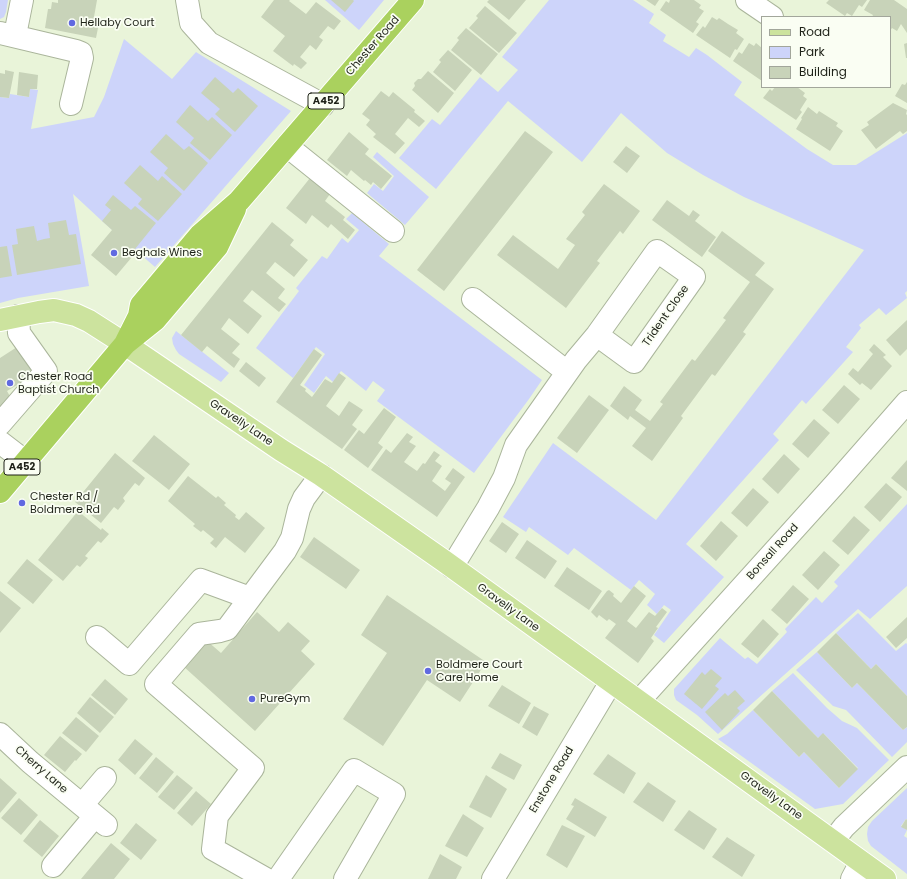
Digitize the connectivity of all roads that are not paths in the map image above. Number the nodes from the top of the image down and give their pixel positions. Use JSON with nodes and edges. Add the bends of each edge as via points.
{"nodes":[{"id":1,"x":22,"y":0,"type":"edge"},
{"id":2,"x":187,"y":0,"type":"edge"},
{"id":3,"x":413,"y":0,"type":"edge"},
{"id":4,"x":747,"y":0,"type":"edge"},
{"id":5,"x":771,"y":16,"type":"edge"},
{"id":6,"x":7,"y":34,"type":"edge"},
{"id":7,"x":71,"y":104,"type":"dead end"},
{"id":8,"x":323,"y":105,"type":"junction"},
{"id":9,"x":287,"y":146,"type":"junction"},
{"id":10,"x":393,"y":231,"type":"dead end"},
{"id":11,"x":473,"y":299,"type":"dead end"},
{"id":12,"x":9,"y":318,"type":"edge"},
{"id":13,"x":597,"y":335,"type":"junction"},
{"id":14,"x":125,"y":344,"type":"junction"},
{"id":15,"x":567,"y":372,"type":"junction"},
{"id":16,"x":907,"y":402,"type":"edge"},
{"id":17,"x":0,"y":424,"type":"edge"},
{"id":18,"x":0,"y":442,"type":"edge"},
{"id":19,"x":26,"y":462,"type":"junction"},
{"id":20,"x":321,"y":475,"type":"junction"},
{"id":21,"x":0,"y":492,"type":"edge"},
{"id":22,"x":452,"y":567,"type":"junction"},
{"id":23,"x":250,"y":598,"type":"junction"},
{"id":24,"x":97,"y":636,"type":"dead end"},
{"id":25,"x":611,"y":682,"type":"junction"},
{"id":26,"x":639,"y":702,"type":"junction"},
{"id":27,"x":0,"y":734,"type":"edge"},
{"id":28,"x":907,"y":767,"type":"edge"},
{"id":29,"x":105,"y":778,"type":"dead end"},
{"id":30,"x":95,"y":816,"type":"junction"},
{"id":31,"x":833,"y":841,"type":"junction"},
{"id":32,"x":53,"y":866,"type":"dead end"},
{"id":33,"x":856,"y":870,"type":"edge"},
{"id":34,"x":881,"y":878,"type":"edge"},
{"id":35,"x":266,"y":879,"type":"edge"},
{"id":36,"x":278,"y":879,"type":"edge"},
{"id":37,"x":345,"y":879,"type":"edge"},
{"id":38,"x":493,"y":879,"type":"edge"}],
"edges":[{"from":1,"to":6,"type":"street"},
{"from":2,"to":8,"type":"street","via":[[191,23],[209,43]]},
{"from":3,"to":8,"type":"highway","name":"Chester Road","number":"A452"},
{"from":4,"to":5,"type":"street"},
{"from":6,"to":7,"type":"street","via":[[81,53]]},
{"from":8,"to":9,"type":"highway","name":"Chester Road","number":"A452"},
{"from":9,"to":10,"type":"street"},
{"from":9,"to":14,"type":"highway","name":"Chester Road","number":"A452","via":[[239,201],[200,235],[141,304],[139,316]]},
{"from":11,"to":15,"type":"street"},
{"from":12,"to":14,"type":"main road","name":"Gravelly Lane","via":[[54,310],[76,315]]},
{"from":12,"to":17,"type":"street","via":[[46,371]]},
{"from":13,"to":13,"type":"street","name":"Trident Close","via":[[657,251],[694,277],[634,362]]},
{"from":13,"to":15,"type":"street","name":"Trident Close"},
{"from":14,"to":19,"type":"highway","name":"Chester Road","number":"A452"},
{"from":14,"to":20,"type":"main road","name":"Gravelly Lane"},
{"from":15,"to":22,"type":"street","name":"Trident Close","via":[[516,445],[504,478]]},
{"from":16,"to":26,"type":"street","name":"Bonsall Road"},
{"from":18,"to":19,"type":"street"},
{"from":19,"to":21,"type":"highway","name":"Chester Road","number":"A452"},
{"from":20,"to":22,"type":"main road","name":"Gravelly Lane"},
{"from":20,"to":23,"type":"street","via":[[299,508],[292,538],[285,551]]},
{"from":22,"to":25,"type":"main road","name":"Gravelly Lane"},
{"from":23,"to":24,"type":"street","via":[[201,580],[129,664]]},
{"from":23,"to":35,"type":"street","via":[[227,629],[199,634],[156,684],[253,768],[217,816],[213,849]]},
{"from":25,"to":26,"type":"main road","name":"Gravelly Lane"},
{"from":25,"to":38,"type":"street","name":"Enstone Road"},
{"from":26,"to":31,"type":"main road","name":"Gravelly Lane"},
{"from":27,"to":30,"type":"street","name":"Cherry Lane"},
{"from":28,"to":31,"type":"street","via":[[844,827]]},
{"from":29,"to":30,"type":"street"},
{"from":30,"to":32,"type":"street"},
{"from":31,"to":33,"type":"main road","name":"Gravelly Lane"},
{"from":33,"to":34,"type":"main road","name":"Gravelly Lane"},
{"from":36,"to":37,"type":"street","via":[[354,770],[394,794]]}]}
